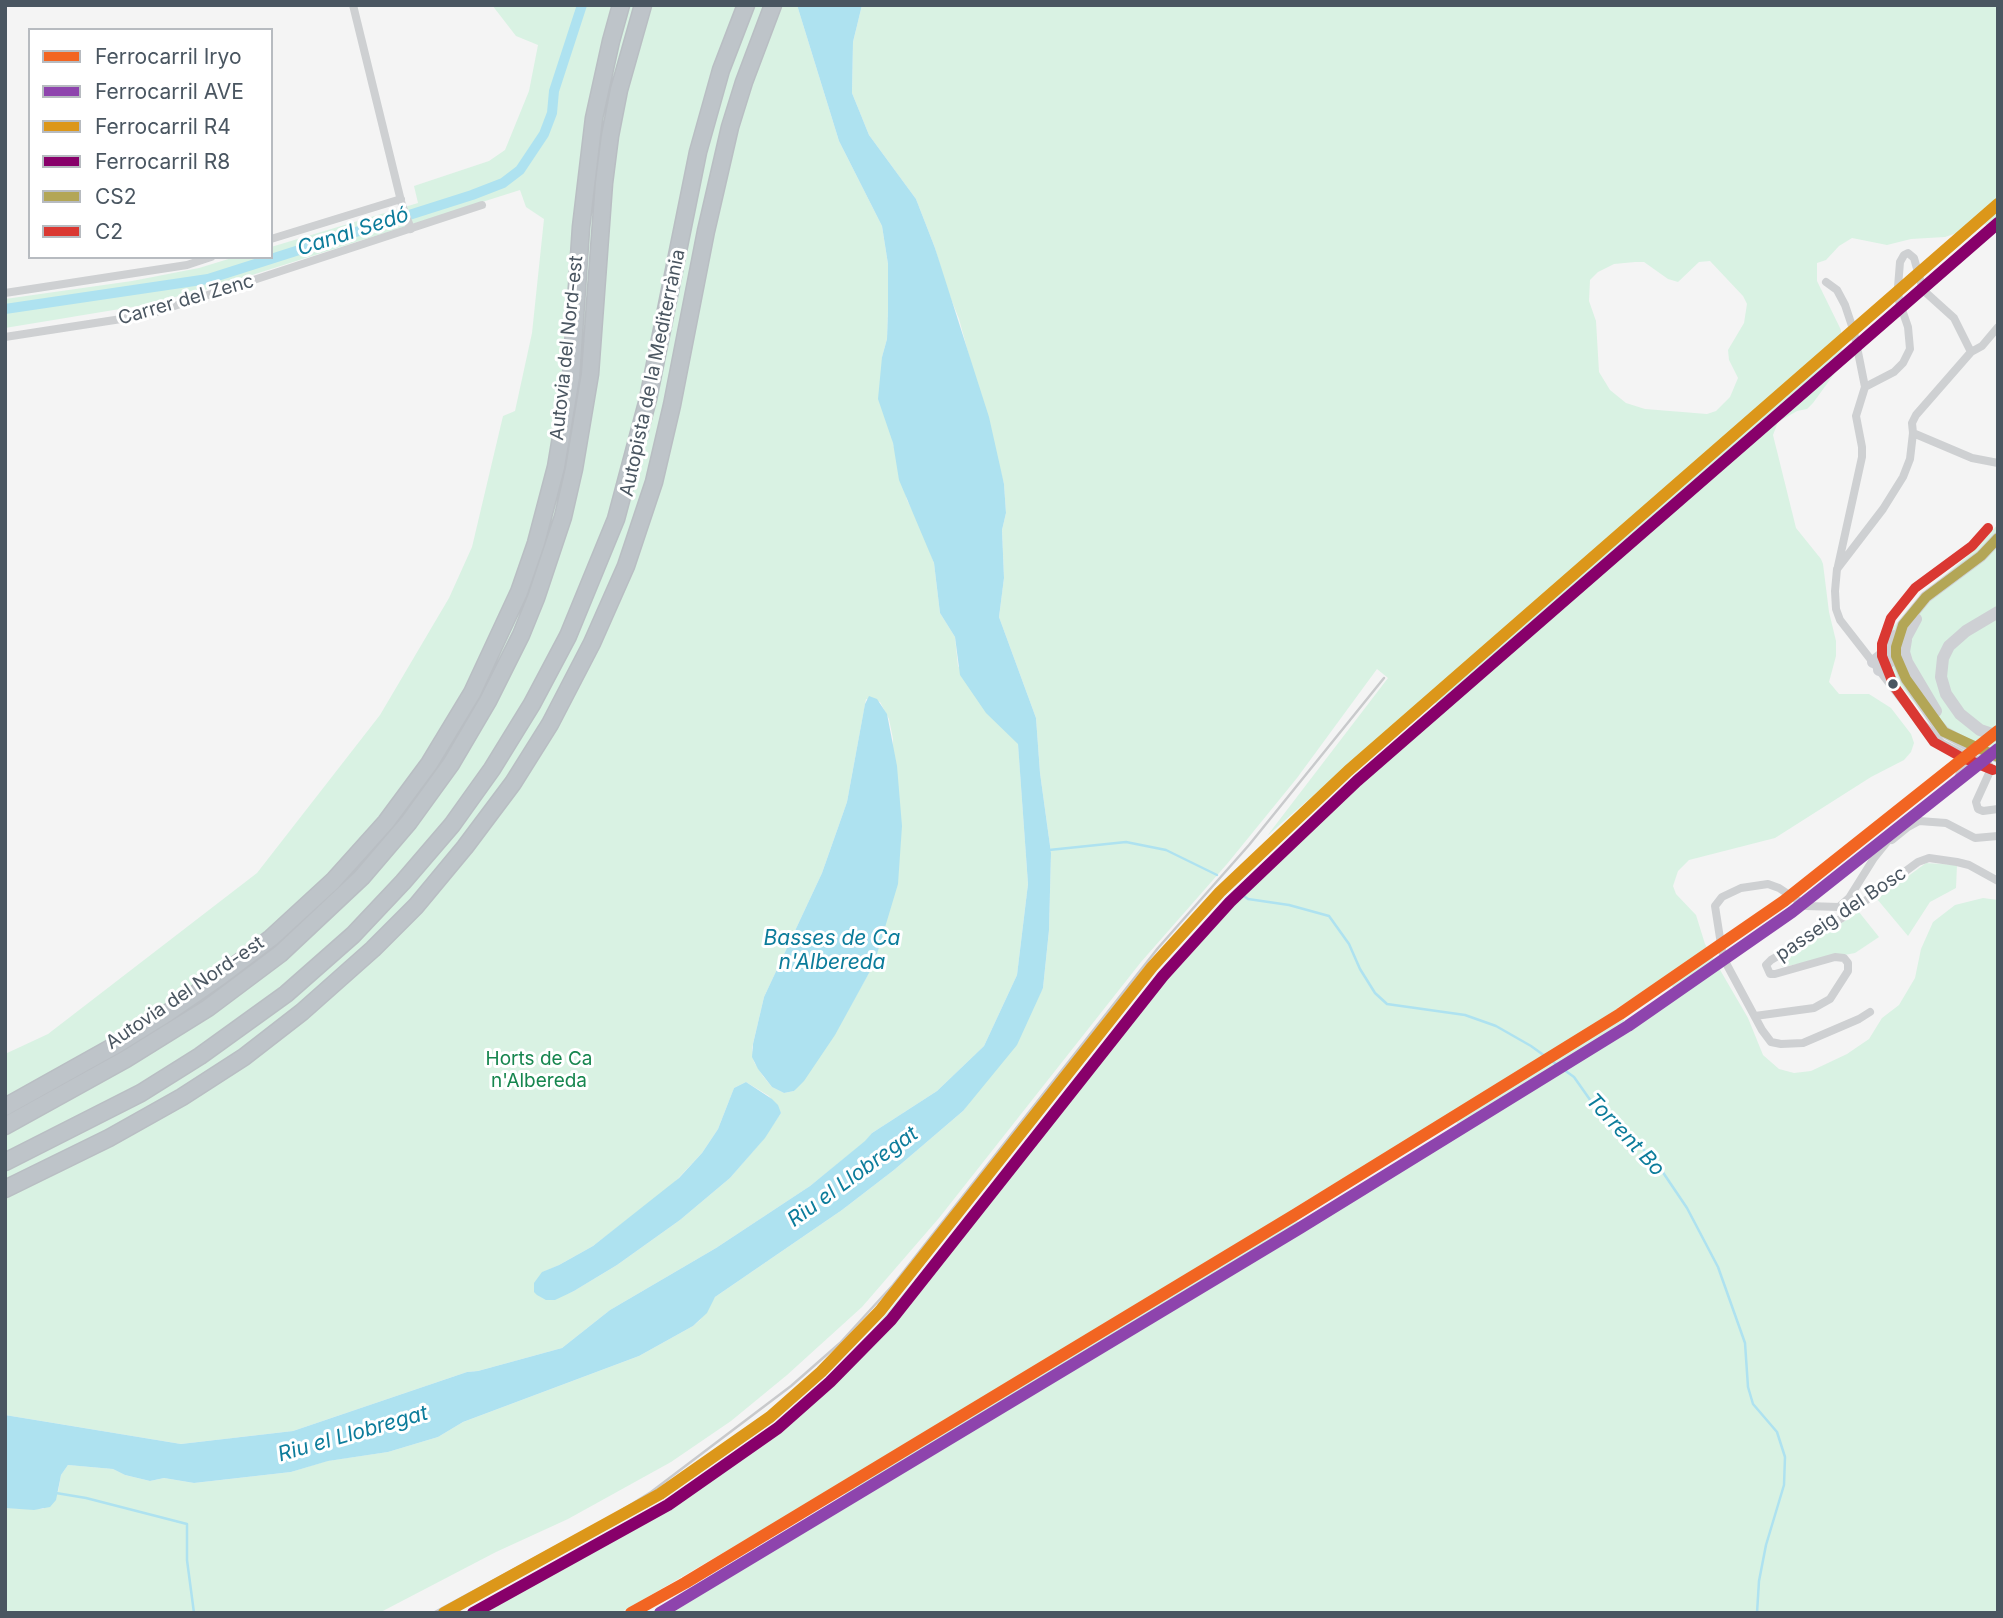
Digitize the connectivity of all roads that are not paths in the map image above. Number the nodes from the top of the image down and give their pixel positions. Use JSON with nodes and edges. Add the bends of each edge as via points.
{"nodes":[{"id":1,"x":354,"y":5,"type":"edge"},
{"id":2,"x":621,"y":5,"type":"edge"},
{"id":3,"x":643,"y":5,"type":"edge"},
{"id":4,"x":746,"y":5,"type":"edge"},
{"id":5,"x":773,"y":5,"type":"edge"},
{"id":6,"x":401,"y":202,"type":"junction"},
{"id":7,"x":482,"y":205,"type":"dead end"},
{"id":8,"x":410,"y":226,"type":"junction"},
{"id":9,"x":273,"y":238,"type":"edge"},
{"id":10,"x":205,"y":259,"type":"edge"},
{"id":11,"x":1826,"y":282,"type":"dead end"},
{"id":12,"x":5,"y":293,"type":"edge"},
{"id":13,"x":1998,"y":327,"type":"edge"},
{"id":14,"x":5,"y":337,"type":"edge"},
{"id":15,"x":1971,"y":352,"type":"junction"},
{"id":16,"x":1865,"y":387,"type":"junction"},
{"id":17,"x":1913,"y":433,"type":"junction"},
{"id":18,"x":1998,"y":463,"type":"edge"},
{"id":19,"x":1998,"y":538,"type":"edge"},
{"id":20,"x":1837,"y":569,"type":"junction"},
{"id":21,"x":1998,"y":612,"type":"edge"},
{"id":22,"x":1905,"y":631,"type":"junction"},
{"id":23,"x":1883,"y":661,"type":"junction"},
{"id":24,"x":1917,"y":680,"type":"junction"},
{"id":25,"x":1998,"y":736,"type":"edge"},
{"id":26,"x":1958,"y":739,"type":"junction"},
{"id":27,"x":1979,"y":749,"type":"junction"},
{"id":28,"x":1998,"y":751,"type":"edge"},
{"id":29,"x":1967,"y":756,"type":"junction"},
{"id":30,"x":1998,"y":757,"type":"edge"},
{"id":31,"x":1998,"y":808,"type":"edge"},
{"id":32,"x":1998,"y":836,"type":"edge"},
{"id":33,"x":1880,"y":850,"type":"junction"},
{"id":34,"x":1998,"y":881,"type":"edge"},
{"id":35,"x":1839,"y":907,"type":"junction"},
{"id":36,"x":1842,"y":918,"type":"junction"},
{"id":37,"x":1870,"y":1012,"type":"dead end"},
{"id":38,"x":1755,"y":1016,"type":"junction"},
{"id":39,"x":5,"y":1107,"type":"edge"},
{"id":40,"x":5,"y":1126,"type":"edge"},
{"id":41,"x":5,"y":1162,"type":"edge"},
{"id":42,"x":5,"y":1189,"type":"edge"}],
"edges":[{"from":1,"to":6,"type":"street"},
{"from":2,"to":39,"type":"highway","name":"Autovia del Nord-est","via":[[590,144],[571,377],[556,467],[519,592],[472,693],[429,764],[386,822],[333,881],[271,937],[166,1014]]},
{"from":3,"to":40,"type":"highway","name":"Autovia del Nord-est","via":[[610,136],[590,374],[575,469],[536,598],[488,701],[451,764],[401,831],[343,896],[280,954],[208,1008]]},
{"from":4,"to":41,"type":"highway","name":"Autopista de la Mediterrània","via":[[701,139],[648,399],[615,519],[568,636],[492,769],[411,873],[353,935],[286,994],[141,1093]]},
{"from":5,"to":42,"type":"highway","name":"Autopista de la Mediterrània","via":[[744,82],[718,177],[654,482],[626,566],[550,724],[513,783],[416,906],[302,1013],[181,1097]]},
{"from":6,"to":8,"type":"street"},
{"from":6,"to":9,"type":"street"},
{"from":7,"to":8,"type":"street","name":"Carrer del Zenc"},
{"from":8,"to":14,"type":"street","name":"Carrer del Zenc","via":[[147,315]]},
{"from":10,"to":12,"type":"street"},
{"from":11,"to":16,"type":"street","via":[[1838,290],[1845,304]]},
{"from":13,"to":15,"type":"street"},
{"from":15,"to":16,"type":"street","via":[[1954,318],[1923,290],[1914,258],[1908,253],[1900,262],[1898,287],[1910,349],[1894,372]]},
{"from":15,"to":17,"type":"street","via":[[1916,415]]},
{"from":16,"to":20,"type":"street","via":[[1856,416],[1862,457]]},
{"from":17,"to":18,"type":"street","via":[[1972,458]]},
{"from":17,"to":20,"type":"street","via":[[1903,477]]},
{"from":19,"to":22,"type":"main road","via":[[1926,597]]},
{"from":20,"to":23,"type":"street","via":[[1840,620]]},
{"from":21,"to":25,"type":"main road","via":[[1949,646],[1941,677],[1960,714],[1980,730]]},
{"from":22,"to":23,"type":"main road"},
{"from":22,"to":24,"type":"main road","via":[[1904,652]]},
{"from":23,"to":24,"type":"main road"},
{"from":23,"to":26,"type":"main road","via":[[1906,679],[1944,732]]},
{"from":23,"to":29,"type":"street","via":[[1928,730]]},
{"from":24,"to":26,"type":"main road"},
{"from":26,"to":27,"type":"main road"},
{"from":27,"to":28,"type":"main road"},
{"from":27,"to":30,"type":"main road"},
{"from":29,"to":31,"type":"street","via":[[1991,767],[1976,802],[1978,809]]},
{"from":29,"to":33,"type":"street","via":[[1954,784],[1904,821]]},
{"from":32,"to":33,"type":"street","via":[[1975,838],[1947,823],[1919,821]]},
{"from":33,"to":35,"type":"street"},
{"from":34,"to":36,"type":"street","name":"passeig del Bosc","via":[[1969,865],[1929,858]]},
{"from":35,"to":36,"type":"street"},
{"from":35,"to":38,"type":"street","via":[[1805,906],[1768,884],[1741,888],[1718,900],[1715,912],[1722,951]]},
{"from":36,"to":38,"type":"street","name":"passeig del Bosc","via":[[1766,965],[1770,974],[1775,974],[1844,958],[1848,971],[1836,993],[1814,1008]]},
{"from":37,"to":38,"type":"street","via":[[1817,1038],[1781,1045],[1771,1042]]}]}
